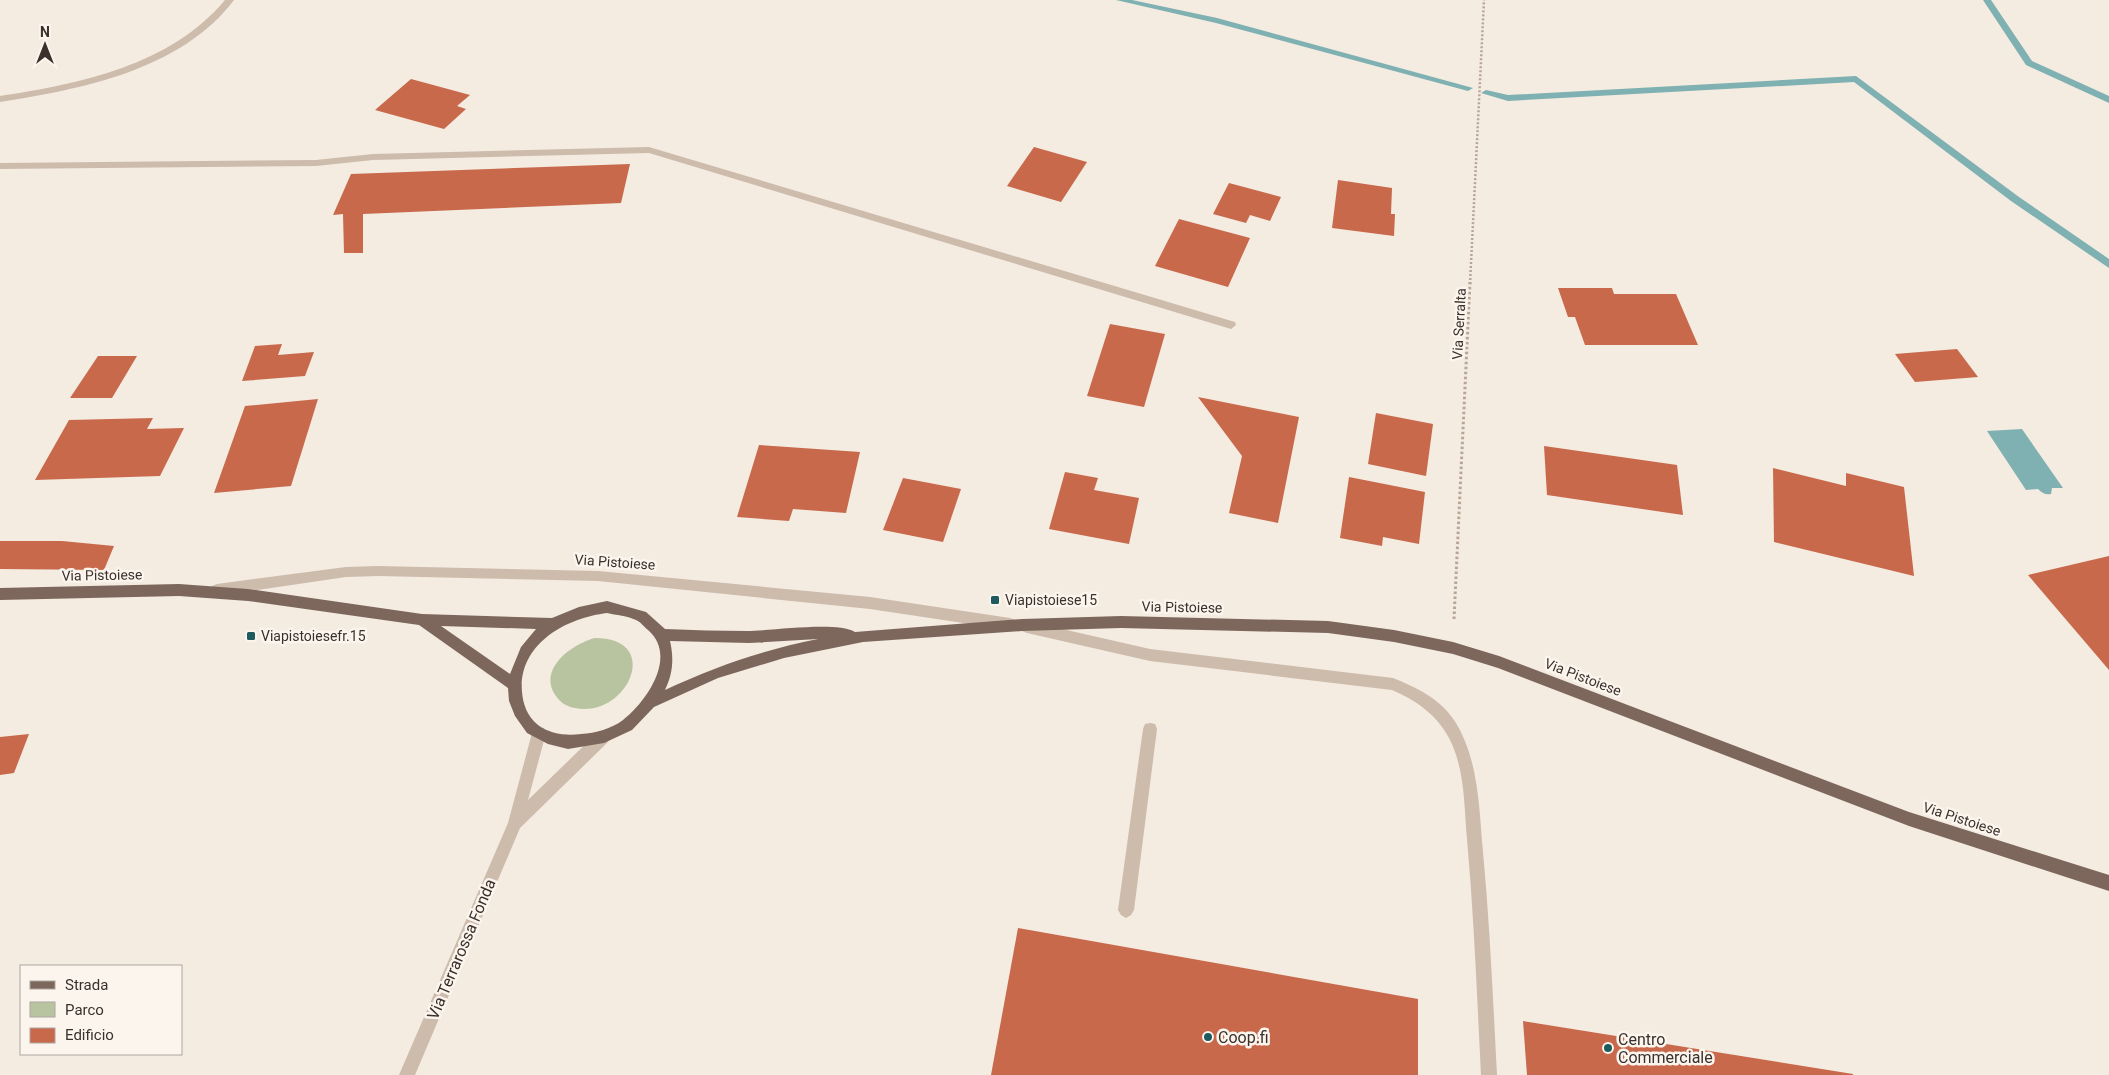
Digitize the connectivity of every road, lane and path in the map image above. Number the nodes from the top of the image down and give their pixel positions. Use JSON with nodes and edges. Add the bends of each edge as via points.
{"nodes":[{"id":1,"x":230,"y":0,"type":"edge"},
{"id":2,"x":1484,"y":0,"type":"edge"},
{"id":3,"x":0,"y":99,"type":"edge"},
{"id":4,"x":0,"y":166,"type":"edge"},
{"id":5,"x":1231,"y":325,"type":"dead end"},
{"id":6,"x":205,"y":592,"type":"junction"},
{"id":7,"x":0,"y":594,"type":"edge"},
{"id":8,"x":422,"y":620,"type":"junction"},
{"id":9,"x":553,"y":624,"type":"junction"},
{"id":10,"x":1022,"y":625,"type":"junction"},
{"id":11,"x":661,"y":635,"type":"junction"},
{"id":12,"x":863,"y":636,"type":"junction"},
{"id":13,"x":1453,"y":648,"type":"junction"},
{"id":14,"x":513,"y":684,"type":"junction"},
{"id":15,"x":652,"y":702,"type":"junction"},
{"id":16,"x":1150,"y":729,"type":"dead end"},
{"id":17,"x":539,"y":733,"type":"junction"},
{"id":18,"x":603,"y":737,"type":"junction"},
{"id":19,"x":515,"y":823,"type":"junction"},
{"id":20,"x":2109,"y":883,"type":"edge"},
{"id":21,"x":1126,"y":910,"type":"dead end"},
{"id":22,"x":407,"y":1075,"type":"edge"},
{"id":23,"x":1489,"y":1075,"type":"edge"}],
"edges":[{"from":1,"to":3,"type":"street","via":[[208,25],[168,49],[132,65],[46,91]]},
{"from":2,"to":13,"type":"path","name":"Via Serralta"},
{"from":4,"to":5,"type":"street","via":[[316,163],[373,156],[649,150]]},
{"from":6,"to":7,"type":"main road","name":"Via Pistoiese"},
{"from":6,"to":8,"type":"main road","name":"Via Pistoiese"},
{"from":6,"to":10,"type":"street","name":"Via Pistoiese","via":[[346,572],[598,576],[870,603]]},
{"from":8,"to":9,"type":"main road","name":"Via Pistoiese"},
{"from":8,"to":14,"type":"main road","name":"Via Pistoiese"},
{"from":9,"to":11,"type":"main road","name":"Via Pistoiese","via":[[588,609],[624,609],[639,614]]},
{"from":9,"to":14,"type":"main road","name":"Via Pistoiese","via":[[525,652]]},
{"from":10,"to":12,"type":"main road","name":"Via Pistoiese"},
{"from":10,"to":13,"type":"main road","name":"Via Pistoiese","via":[[1121,622],[1293,625],[1360,630]]},
{"from":10,"to":23,"type":"street","via":[[1150,655],[1393,684],[1412,691],[1440,714],[1462,750],[1468,777],[1482,907]]},
{"from":11,"to":12,"type":"main road","name":"Via Pistoiese","via":[[826,633]]},
{"from":11,"to":15,"type":"main road","name":"Via Pistoiese","via":[[666,647],[666,674]]},
{"from":12,"to":15,"type":"main road","name":"Via Pistoiese","via":[[784,652],[715,673]]},
{"from":13,"to":20,"type":"main road","name":"Via Pistoiese","via":[[1538,677],[1909,819]]},
{"from":14,"to":17,"type":"main road","name":"Via Pistoiese","via":[[518,713]]},
{"from":15,"to":18,"type":"main road","name":"Via Pistoiese","via":[[639,717]]},
{"from":16,"to":21,"type":"street"},
{"from":17,"to":18,"type":"main road","name":"Via Pistoiese","via":[[568,742]]},
{"from":17,"to":19,"type":"street","name":"Via Terrarossa Fonda"},
{"from":18,"to":19,"type":"street","name":"Via Terrarossa Fonda"},
{"from":19,"to":22,"type":"street","name":"Via Terrarossa Fonda"}]}
